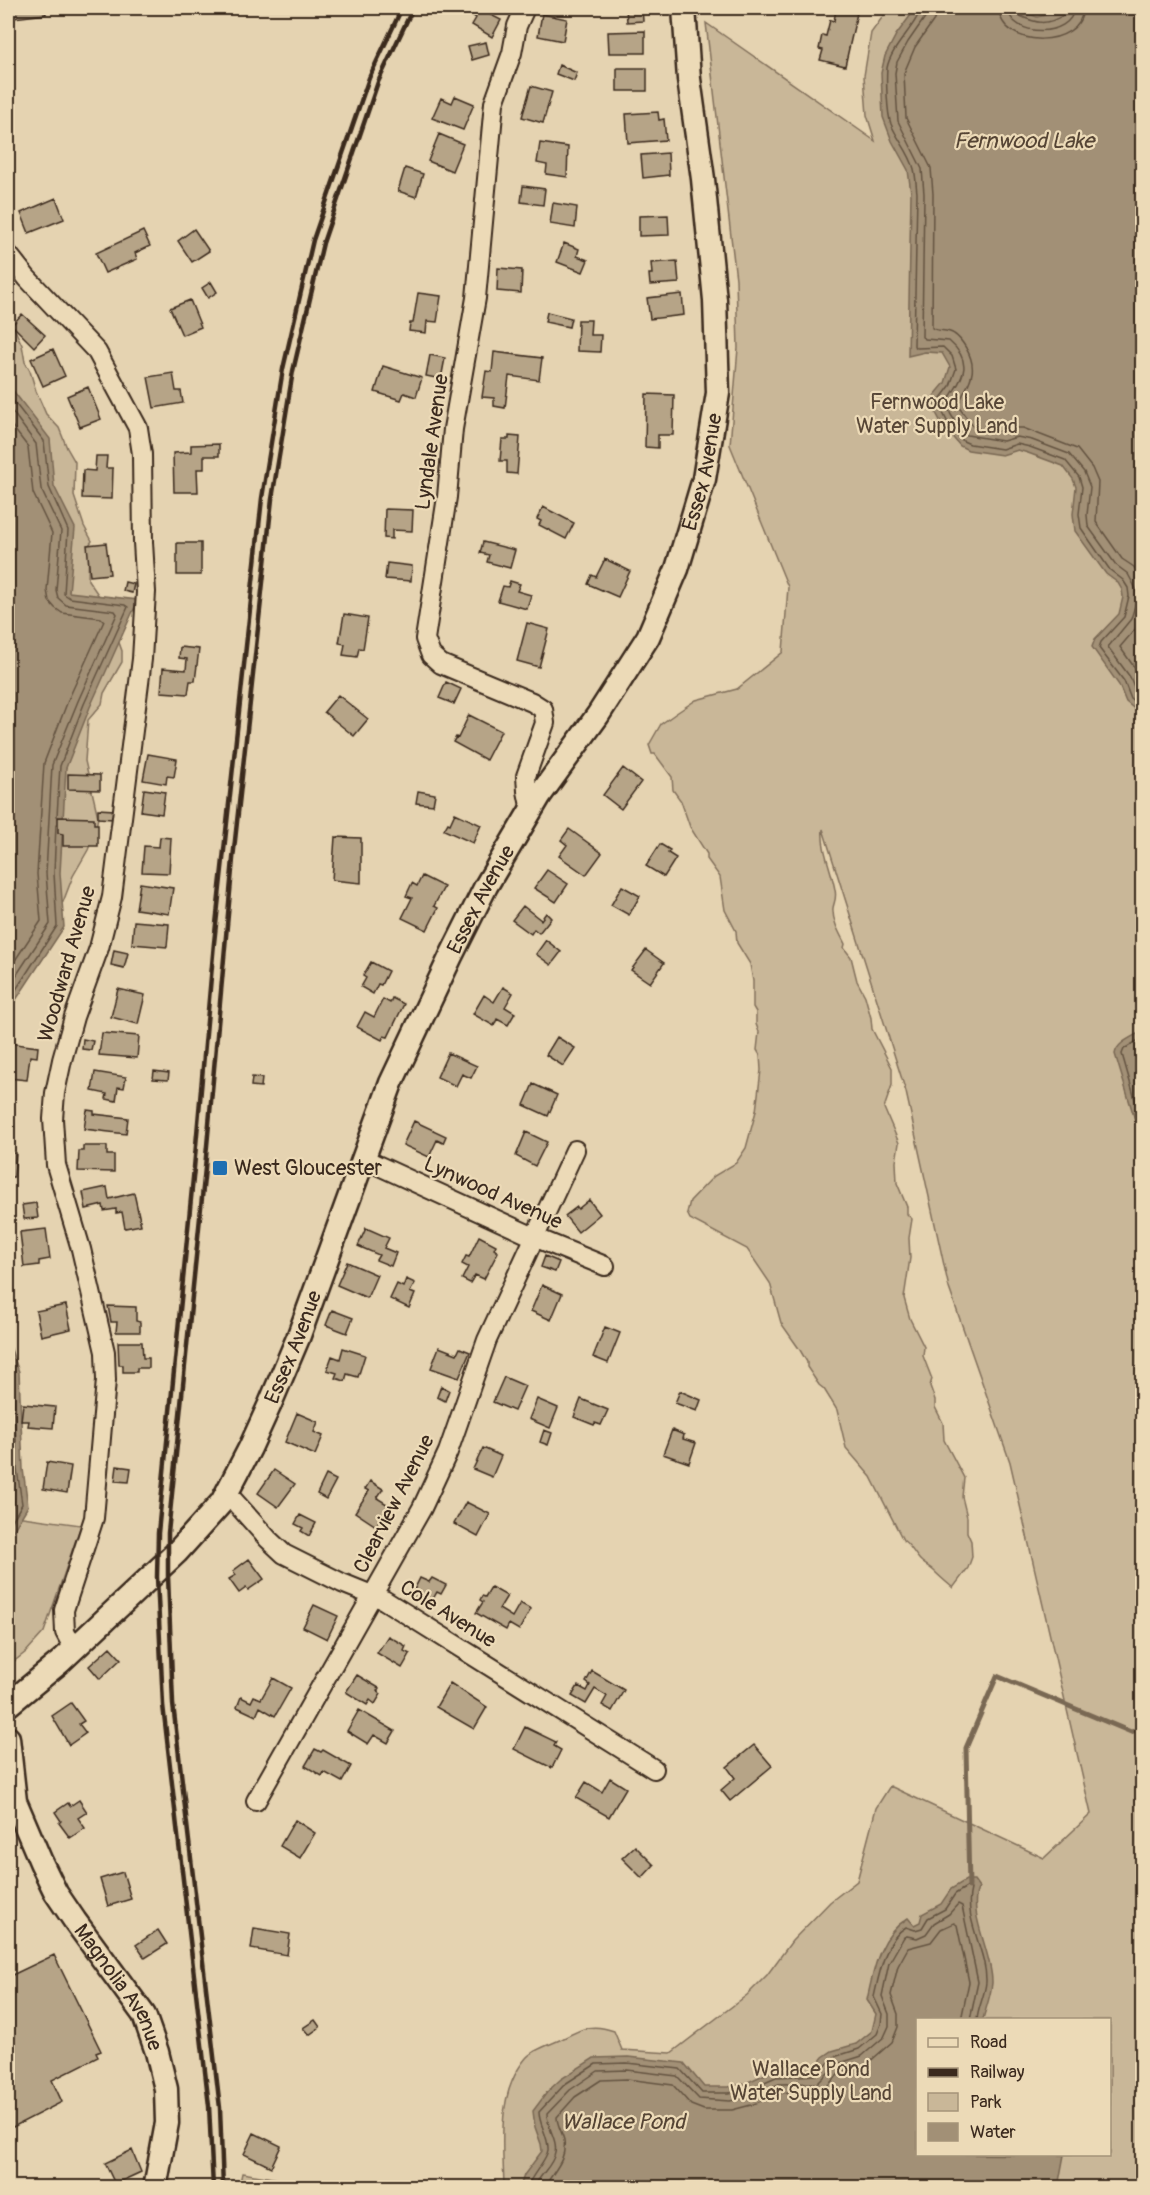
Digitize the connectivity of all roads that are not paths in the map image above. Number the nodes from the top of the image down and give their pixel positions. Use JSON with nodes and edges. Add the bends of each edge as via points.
{"nodes":[{"id":1,"x":525,"y":8,"type":"edge"},
{"id":2,"x":684,"y":8,"type":"edge"},
{"id":3,"x":8,"y":254,"type":"edge"},
{"id":4,"x":531,"y":811,"type":"junction"},
{"id":5,"x":575,"y":1150,"type":"dead end"},
{"id":6,"x":364,"y":1159,"type":"junction"},
{"id":7,"x":534,"y":1237,"type":"junction"},
{"id":8,"x":605,"y":1266,"type":"dead end"},
{"id":9,"x":227,"y":1492,"type":"junction"},
{"id":10,"x":372,"y":1596,"type":"junction"},
{"id":11,"x":74,"y":1649,"type":"junction"},
{"id":12,"x":8,"y":1705,"type":"edge"},
{"id":13,"x":8,"y":1738,"type":"edge"},
{"id":14,"x":654,"y":1769,"type":"dead end"},
{"id":15,"x":11,"y":1797,"type":"edge"},
{"id":16,"x":256,"y":1801,"type":"dead end"},
{"id":17,"x":155,"y":2187,"type":"edge"}],
"edges":[{"from":1,"to":4,"type":"street","name":"Lyndale Avenue","via":[[494,103],[476,298],[424,639],[441,664],[543,709],[545,723],[526,776]]},
{"from":2,"to":4,"type":"street","name":"Essex Avenue","via":[[715,300],[718,393],[704,479],[677,569],[648,637]]},
{"from":3,"to":11,"type":"street","name":"Woodward Avenue","via":[[97,352],[138,428],[142,454],[146,592],[143,648],[112,897],[62,1060],[53,1119],[57,1165],[105,1352],[94,1518],[64,1610],[65,1632]]},
{"from":4,"to":6,"type":"street","name":"Essex Avenue","via":[[486,886],[390,1083]]},
{"from":5,"to":7,"type":"street","name":"Clearview Avenue"},
{"from":6,"to":7,"type":"street","name":"Lynwood Avenue"},
{"from":6,"to":9,"type":"street","name":"Essex Avenue","via":[[293,1349]]},
{"from":7,"to":8,"type":"street","name":"Lynwood Avenue"},
{"from":7,"to":10,"type":"street","name":"Clearview Avenue","via":[[487,1340],[448,1452],[422,1508]]},
{"from":9,"to":10,"type":"street","name":"Cole Avenue","via":[[284,1554]]},
{"from":9,"to":11,"type":"street","name":"Essex Avenue","via":[[177,1552]]},
{"from":10,"to":14,"type":"street","name":"Cole Avenue"},
{"from":10,"to":16,"type":"street","name":"Clearview Avenue"},
{"from":11,"to":12,"type":"street","name":"Essex Avenue"},
{"from":13,"to":15,"type":"street","name":"Magnolia Avenue"},
{"from":15,"to":17,"type":"street","name":"Magnolia Avenue","via":[[56,1893],[144,2015],[158,2052],[166,2089],[167,2123]]}]}
